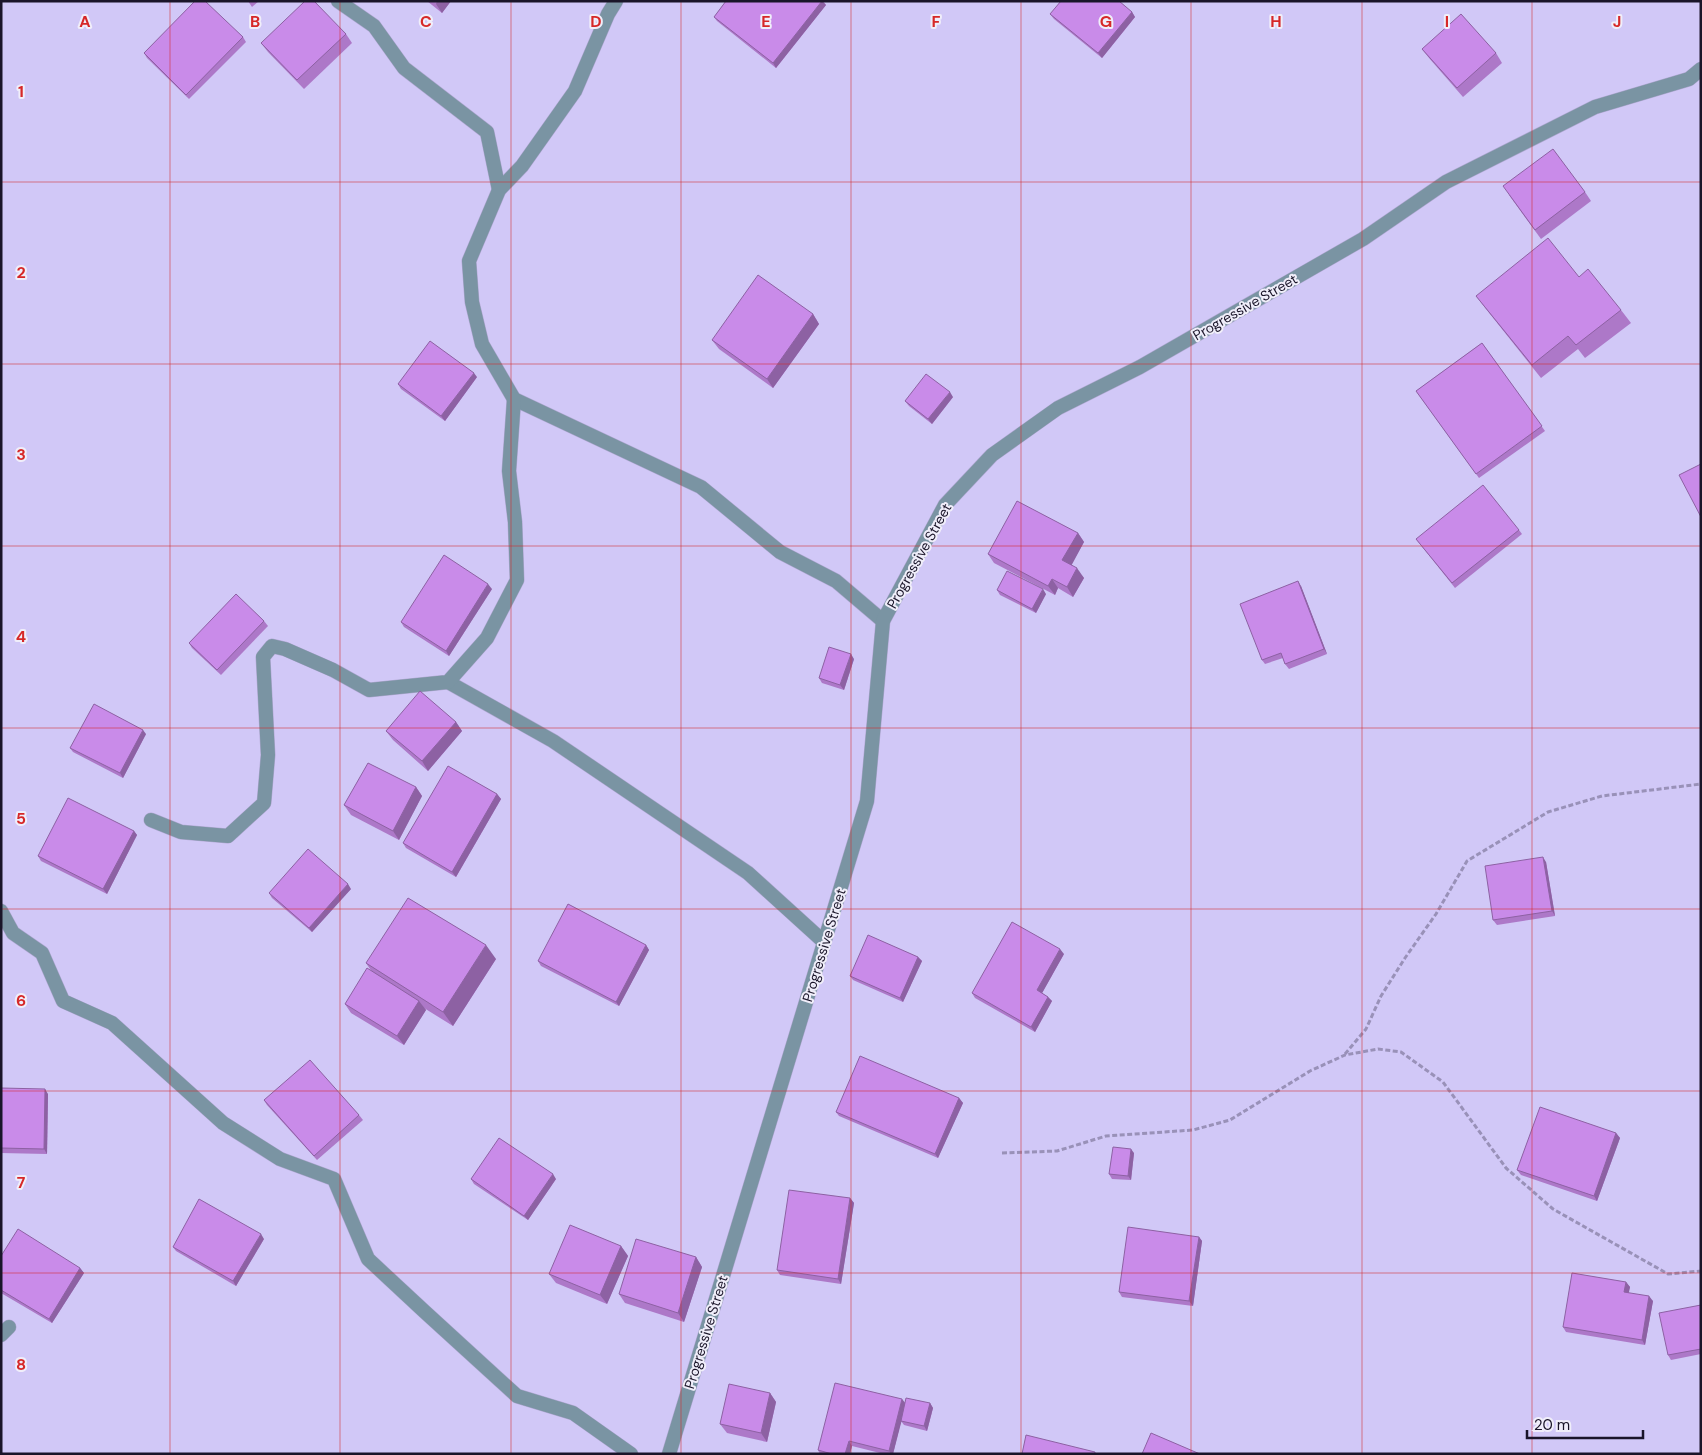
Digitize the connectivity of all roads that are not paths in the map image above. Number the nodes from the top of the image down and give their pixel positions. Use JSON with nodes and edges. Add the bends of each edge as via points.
{"nodes":[{"id":1,"x":338,"y":1,"type":"edge"},
{"id":2,"x":616,"y":1,"type":"edge"},
{"id":3,"x":1701,"y":68,"type":"edge"},
{"id":4,"x":500,"y":190,"type":"junction"},
{"id":5,"x":514,"y":400,"type":"junction"},
{"id":6,"x":883,"y":621,"type":"junction"},
{"id":7,"x":448,"y":682,"type":"junction"},
{"id":8,"x":151,"y":820,"type":"dead end"},
{"id":9,"x":1,"y":911,"type":"edge"},
{"id":10,"x":824,"y":942,"type":"junction"},
{"id":11,"x":631,"y":1454,"type":"edge"},
{"id":12,"x":668,"y":1454,"type":"edge"}],
"edges":[{"from":1,"to":4,"type":"street","via":[[374,26],[404,68],[487,132]]},
{"from":2,"to":4,"type":"street","via":[[575,91],[522,166]]},
{"from":3,"to":6,"type":"street","name":"Progressive Street","via":[[1689,79],[1595,107],[1446,182],[1364,239],[1140,366],[1058,408],[992,456],[945,505]]},
{"from":4,"to":5,"type":"street","via":[[469,261],[472,302],[482,344]]},
{"from":5,"to":6,"type":"street","via":[[701,487],[780,552],[836,581]]},
{"from":5,"to":7,"type":"street","via":[[509,472],[517,580],[487,638]]},
{"from":6,"to":10,"type":"street","name":"Progressive Street","via":[[867,801]]},
{"from":7,"to":8,"type":"street","via":[[369,690],[334,670],[272,646],[263,657],[268,755],[264,803],[228,836],[181,832]]},
{"from":7,"to":10,"type":"street","via":[[553,740],[748,873]]},
{"from":9,"to":11,"type":"street","via":[[13,933],[42,953],[64,1001],[112,1023],[223,1123],[280,1159],[334,1179],[368,1259],[517,1396],[573,1413]]},
{"from":10,"to":12,"type":"street","name":"Progressive Street"}]}
